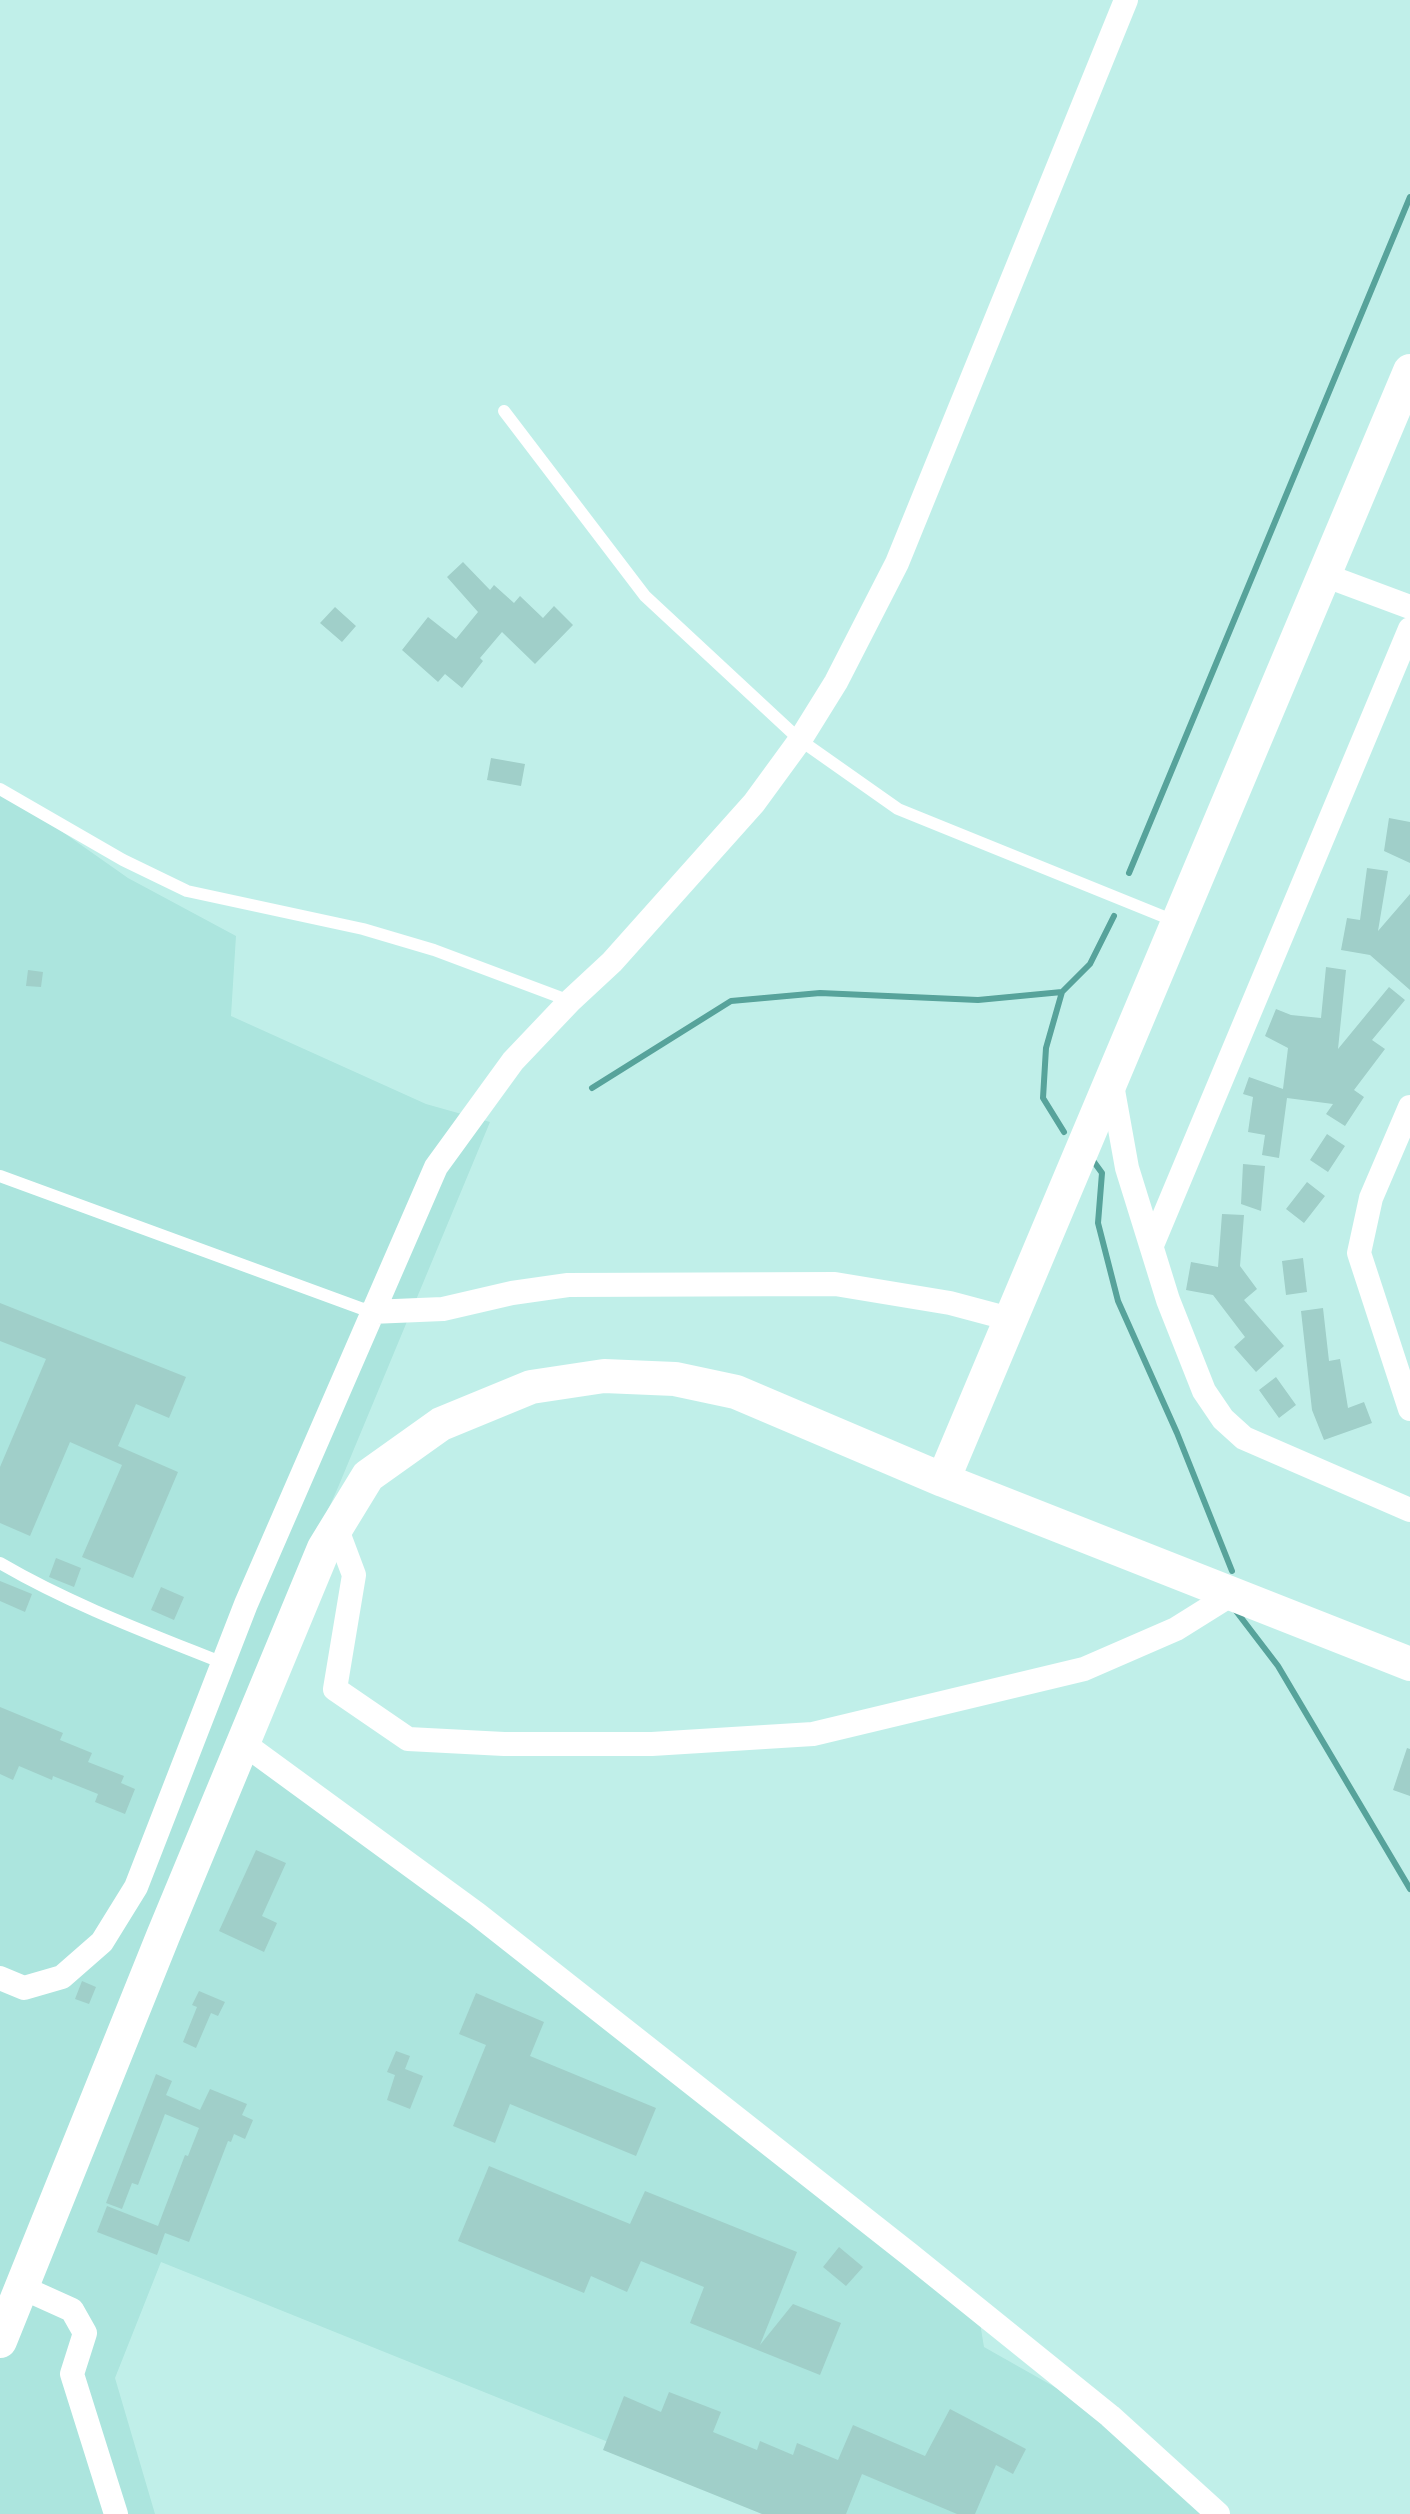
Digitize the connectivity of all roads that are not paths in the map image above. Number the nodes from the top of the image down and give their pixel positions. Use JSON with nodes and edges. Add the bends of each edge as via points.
{"nodes":[{"id":1,"x":1126,"y":0,"type":"edge"},
{"id":2,"x":1410,"y":371,"type":"edge"},
{"id":3,"x":504,"y":411,"type":"dead end"},
{"id":4,"x":1324,"y":575,"type":"junction"},
{"id":5,"x":1410,"y":607,"type":"edge"},
{"id":6,"x":1410,"y":629,"type":"edge"},
{"id":7,"x":800,"y":740,"type":"junction"},
{"id":8,"x":0,"y":789,"type":"edge"},
{"id":9,"x":1177,"y":922,"type":"junction"},
{"id":10,"x":570,"y":1001,"type":"junction"},
{"id":11,"x":1111,"y":1078,"type":"junction"},
{"id":12,"x":1410,"y":1107,"type":"edge"},
{"id":13,"x":0,"y":1176,"type":"edge"},
{"id":14,"x":1152,"y":1245,"type":"junction"},
{"id":15,"x":371,"y":1312,"type":"junction"},
{"id":16,"x":1010,"y":1319,"type":"junction"},
{"id":17,"x":1410,"y":1409,"type":"edge"},
{"id":18,"x":943,"y":1480,"type":"junction"},
{"id":19,"x":1410,"y":1510,"type":"edge"},
{"id":20,"x":336,"y":1527,"type":"junction"},
{"id":21,"x":0,"y":1563,"type":"edge"},
{"id":22,"x":1232,"y":1594,"type":"junction"},
{"id":23,"x":223,"y":1663,"type":"junction"},
{"id":24,"x":1410,"y":1664,"type":"edge"},
{"id":25,"x":243,"y":1743,"type":"junction"},
{"id":26,"x":0,"y":1978,"type":"edge"},
{"id":27,"x":21,"y":2287,"type":"junction"},
{"id":28,"x":0,"y":2341,"type":"edge"},
{"id":29,"x":116,"y":2514,"type":"edge"},
{"id":30,"x":1218,"y":2514,"type":"edge"}],
"edges":[{"from":1,"to":7,"type":"street","via":[[897,563]]},
{"from":2,"to":4,"type":"street"},
{"from":3,"to":7,"type":"lane","via":[[645,596]]},
{"from":4,"to":5,"type":"street"},
{"from":4,"to":9,"type":"street"},
{"from":6,"to":14,"type":"street"},
{"from":7,"to":9,"type":"lane","via":[[898,809]]},
{"from":7,"to":10,"type":"street","via":[[754,803],[612,962]]},
{"from":8,"to":10,"type":"lane","via":[[187,891],[363,929]]},
{"from":9,"to":11,"type":"street"},
{"from":10,"to":15,"type":"street","via":[[513,1061],[436,1167]]},
{"from":11,"to":14,"type":"street","via":[[1127,1168]]},
{"from":11,"to":16,"type":"street"},
{"from":12,"to":17,"type":"street","via":[[1371,1198],[1359,1253]]},
{"from":13,"to":15,"type":"lane"},
{"from":14,"to":19,"type":"street","via":[[1204,1391],[1223,1419],[1244,1438]]},
{"from":15,"to":16,"type":"street","via":[[443,1309],[568,1285],[835,1284]]},
{"from":15,"to":23,"type":"street"},
{"from":16,"to":18,"type":"street"},
{"from":18,"to":20,"type":"street","via":[[736,1392],[675,1379],[604,1376],[531,1387],[441,1424],[368,1476]]},
{"from":18,"to":22,"type":"street"},
{"from":20,"to":22,"type":"street","via":[[354,1575],[335,1689],[408,1739],[652,1744],[813,1734],[1084,1669],[1176,1629]]},
{"from":20,"to":25,"type":"street"},
{"from":21,"to":23,"type":"lane"},
{"from":22,"to":24,"type":"street"},
{"from":23,"to":26,"type":"street","via":[[136,1887],[102,1942],[62,1977],[24,1988]]},
{"from":25,"to":27,"type":"street"},
{"from":25,"to":30,"type":"street","via":[[477,1914],[909,2254],[1110,2416]]},
{"from":27,"to":28,"type":"street"},
{"from":27,"to":29,"type":"street","via":[[72,2310],[85,2333],[72,2374]]}]}
